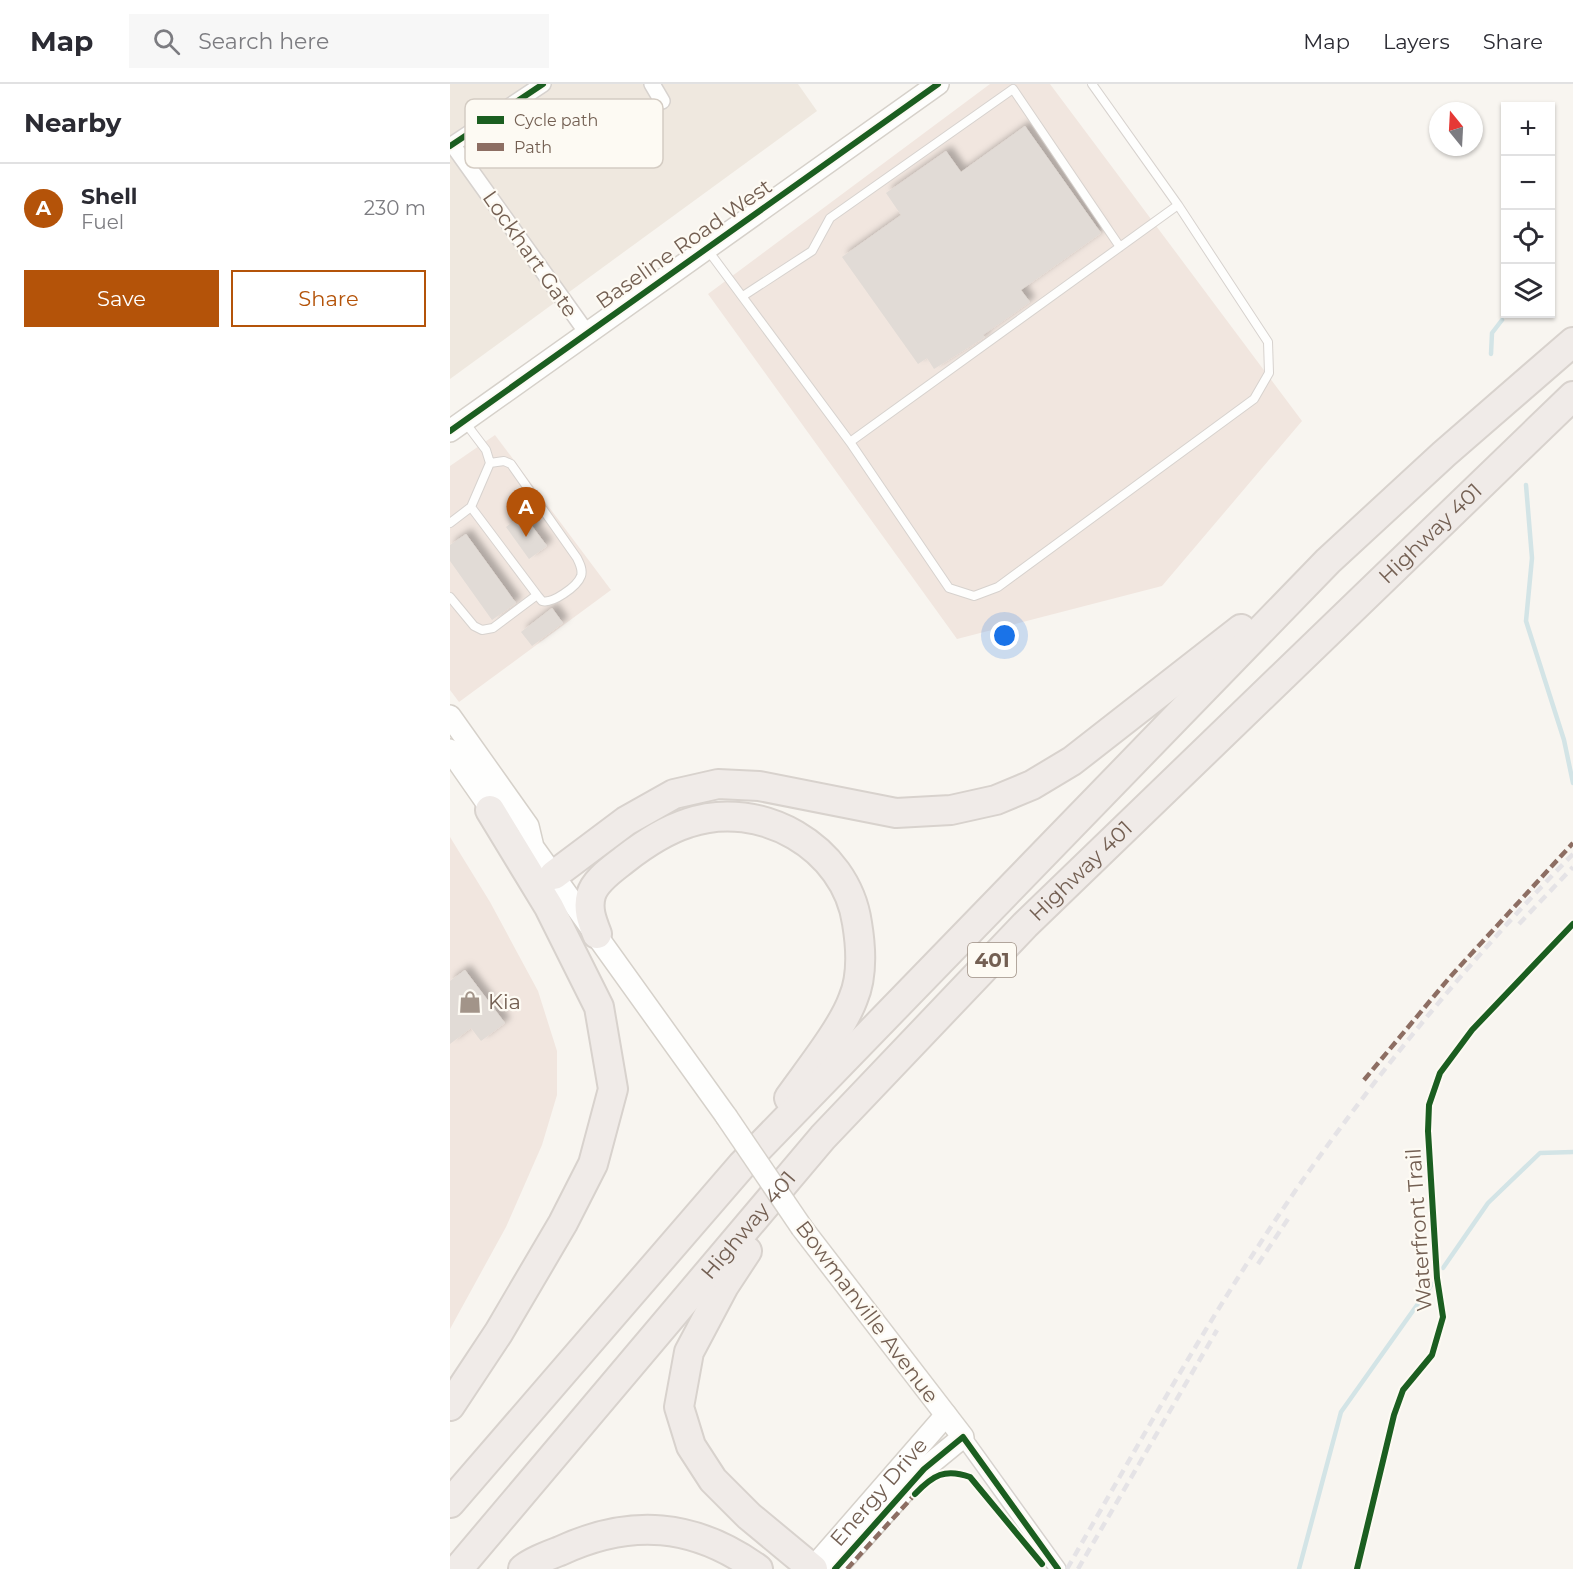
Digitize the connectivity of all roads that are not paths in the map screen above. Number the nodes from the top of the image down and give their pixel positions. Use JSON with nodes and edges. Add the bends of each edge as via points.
{"nodes":[{"id":1,"x":543,"y":84,"type":"edge"},
{"id":2,"x":652,"y":84,"type":"edge"},
{"id":3,"x":938,"y":84,"type":"edge"},
{"id":4,"x":1092,"y":84,"type":"edge"},
{"id":5,"x":520,"y":99,"type":"edge"},
{"id":6,"x":661,"y":99,"type":"edge"},
{"id":7,"x":465,"y":136,"type":"edge"},
{"id":8,"x":451,"y":145,"type":"edge"},
{"id":9,"x":465,"y":164,"type":"edge"},
{"id":10,"x":468,"y":168,"type":"edge"},
{"id":11,"x":1178,"y":205,"type":"junction"},
{"id":12,"x":1120,"y":247,"type":"junction"},
{"id":13,"x":706,"y":248,"type":"junction"},
{"id":14,"x":742,"y":296,"type":"junction"},
{"id":15,"x":587,"y":333,"type":"junction"},
{"id":16,"x":1573,"y":342,"type":"edge"},
{"id":17,"x":1573,"y":396,"type":"edge"},
{"id":18,"x":457,"y":426,"type":"edge"},
{"id":19,"x":850,"y":442,"type":"junction"},
{"id":20,"x":490,"y":463,"type":"junction"},
{"id":21,"x":471,"y":507,"type":"junction"},
{"id":22,"x":450,"y":524,"type":"edge"},
{"id":23,"x":1328,"y":561,"type":"junction"},
{"id":24,"x":537,"y":595,"type":"junction"},
{"id":25,"x":450,"y":596,"type":"edge"},
{"id":26,"x":450,"y":716,"type":"edge"},
{"id":27,"x":450,"y":750,"type":"edge"},
{"id":28,"x":490,"y":810,"type":"junction"},
{"id":29,"x":533,"y":847,"type":"junction"},
{"id":30,"x":554,"y":875,"type":"junction"},
{"id":31,"x":597,"y":934,"type":"junction"},
{"id":32,"x":823,"y":1137,"type":"junction"},
{"id":33,"x":742,"y":1166,"type":"junction"},
{"id":34,"x":450,"y":1406,"type":"edge"},
{"id":35,"x":946,"y":1415,"type":"junction"},
{"id":36,"x":963,"y":1437,"type":"junction"},
{"id":37,"x":450,"y":1503,"type":"edge"},
{"id":38,"x":458,"y":1569,"type":"edge"},
{"id":39,"x":523,"y":1569,"type":"edge"},
{"id":40,"x":758,"y":1569,"type":"edge"},
{"id":41,"x":812,"y":1569,"type":"edge"},
{"id":42,"x":835,"y":1569,"type":"edge"},
{"id":43,"x":1058,"y":1569,"type":"edge"}],
"edges":[{"from":1,"to":5,"type":"street"},
{"from":2,"to":6,"type":"street"},
{"from":3,"to":13,"type":"main road","name":"Baseline Road West"},
{"from":4,"to":11,"type":"lane"},
{"from":7,"to":8,"type":"street"},
{"from":8,"to":9,"type":"street","name":"Lockhart Gate"},
{"from":10,"to":15,"type":"street","name":"Lockhart Gate"},
{"from":11,"to":12,"type":"lane"},
{"from":11,"to":19,"type":"lane","via":[[1268,342],[1269,373],[1254,399],[998,587],[974,596],[949,588]]},
{"from":12,"to":14,"type":"lane","via":[[1013,89],[830,218],[812,251]]},
{"from":12,"to":19,"type":"lane"},
{"from":13,"to":14,"type":"lane"},
{"from":13,"to":15,"type":"main road","name":"Baseline Road West"},
{"from":14,"to":19,"type":"lane"},
{"from":15,"to":18,"type":"main road","name":"Baseline Road West"},
{"from":16,"to":23,"type":"highway","name":"Highway 401","number":"401"},
{"from":17,"to":32,"type":"highway","name":"Highway 401","number":"401","via":[[1025,925]]},
{"from":18,"to":20,"type":"lane","via":[[486,450]]},
{"from":20,"to":21,"type":"lane"},
{"from":20,"to":24,"type":"lane","via":[[510,464],[582,568],[577,582],[552,601],[542,601]]},
{"from":21,"to":22,"type":"lane"},
{"from":21,"to":24,"type":"lane"},
{"from":23,"to":30,"type":"highway","via":[[1072,761],[1032,785],[996,800],[951,810],[896,813],[759,786],[718,784],[674,794],[626,821]]},
{"from":23,"to":33,"type":"highway","name":"Highway 401","number":"401"},
{"from":24,"to":25,"type":"lane","via":[[493,628],[482,630],[474,626]]},
{"from":26,"to":29,"type":"main road","name":"Bowmanville Avenue","via":[[528,826]]},
{"from":27,"to":28,"type":"main road","name":"Bowmanville Avenue"},
{"from":28,"to":29,"type":"main road","name":"Bowmanville Avenue","via":[[513,837]]},
{"from":28,"to":34,"type":"highway","via":[[554,916],[599,1007],[613,1089],[593,1164],[563,1223],[500,1332]]},
{"from":29,"to":30,"type":"main road","name":"Bowmanville Avenue"},
{"from":30,"to":31,"type":"main road","name":"Bowmanville Avenue"},
{"from":31,"to":33,"type":"highway","via":[[589,908],[592,892],[606,875],[641,847],[688,823],[730,816],[777,825],[810,843],[835,868],[855,906],[861,951],[854,999]]},
{"from":31,"to":35,"type":"main road","name":"Bowmanville Avenue","bridge":true,"via":[[802,1228]]},
{"from":32,"to":38,"type":"highway","name":"Highway 401","number":"401"},
{"from":32,"to":41,"type":"highway","via":[[719,1295],[689,1352],[679,1407],[691,1446],[713,1480]]},
{"from":33,"to":37,"type":"highway","name":"Highway 401","number":"401"},
{"from":35,"to":36,"type":"main road","name":"Bowmanville Avenue"},
{"from":35,"to":41,"type":"main road","name":"Energy Drive"},
{"from":36,"to":42,"type":"main road","name":"Energy Drive","via":[[924,1469]]},
{"from":36,"to":43,"type":"street","name":"Bowmanville Avenue"},
{"from":39,"to":40,"type":"highway","via":[[591,1536],[634,1529],[686,1532]]}]}
